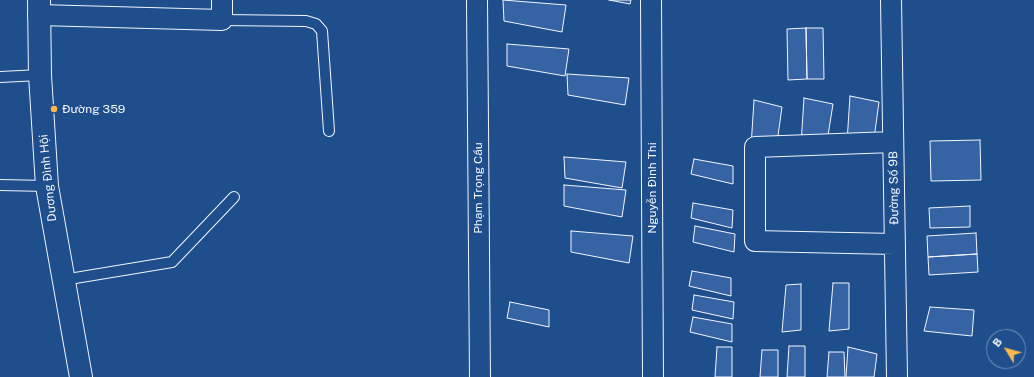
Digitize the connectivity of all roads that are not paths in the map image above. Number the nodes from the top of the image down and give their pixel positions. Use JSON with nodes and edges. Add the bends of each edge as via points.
{"nodes":[{"id":1,"x":222,"y":0,"type":"edge"},
{"id":2,"x":477,"y":0,"type":"edge"},
{"id":3,"x":651,"y":0,"type":"edge"},
{"id":4,"x":891,"y":0,"type":"edge"},
{"id":5,"x":38,"y":7,"type":"edge"},
{"id":6,"x":222,"y":20,"type":"junction"},
{"id":7,"x":40,"y":75,"type":"junction"},
{"id":8,"x":0,"y":77,"type":"edge"},
{"id":9,"x":329,"y":131,"type":"dead end"},
{"id":10,"x":893,"y":142,"type":"junction"},
{"id":11,"x":0,"y":185,"type":"edge"},
{"id":12,"x":46,"y":186,"type":"junction"},
{"id":13,"x":234,"y":197,"type":"dead end"},
{"id":14,"x":895,"y":244,"type":"junction"},
{"id":15,"x":63,"y":280,"type":"junction"},
{"id":16,"x":81,"y":377,"type":"edge"},
{"id":17,"x":480,"y":377,"type":"edge"},
{"id":18,"x":653,"y":377,"type":"edge"},
{"id":19,"x":897,"y":377,"type":"edge"}],
"edges":[{"from":1,"to":6,"type":"street"},
{"from":2,"to":17,"type":"street","name":"Phạm Trọng Cầu"},
{"from":3,"to":18,"type":"street","name":"Nguyễn Đình Thi"},
{"from":4,"to":10,"type":"street","name":"Đường Số 9B"},
{"from":5,"to":6,"type":"street"},
{"from":5,"to":7,"type":"street","name":"Dương Đình Hội"},
{"from":6,"to":9,"type":"lane","via":[[316,24],[322,31]]},
{"from":7,"to":8,"type":"lane"},
{"from":7,"to":12,"type":"street","name":"Dương Đình Hội"},
{"from":10,"to":14,"type":"street","name":"Đường Số 9B"},
{"from":10,"to":14,"type":"street","via":[[755,147],[756,242]]},
{"from":11,"to":12,"type":"lane"},
{"from":12,"to":15,"type":"street","name":"Dương Đình Hội"},
{"from":13,"to":15,"type":"lane","via":[[172,262]]},
{"from":14,"to":19,"type":"street","name":"Đường Số 9B"},
{"from":15,"to":16,"type":"street","name":"Dương Đình Hội"}]}
